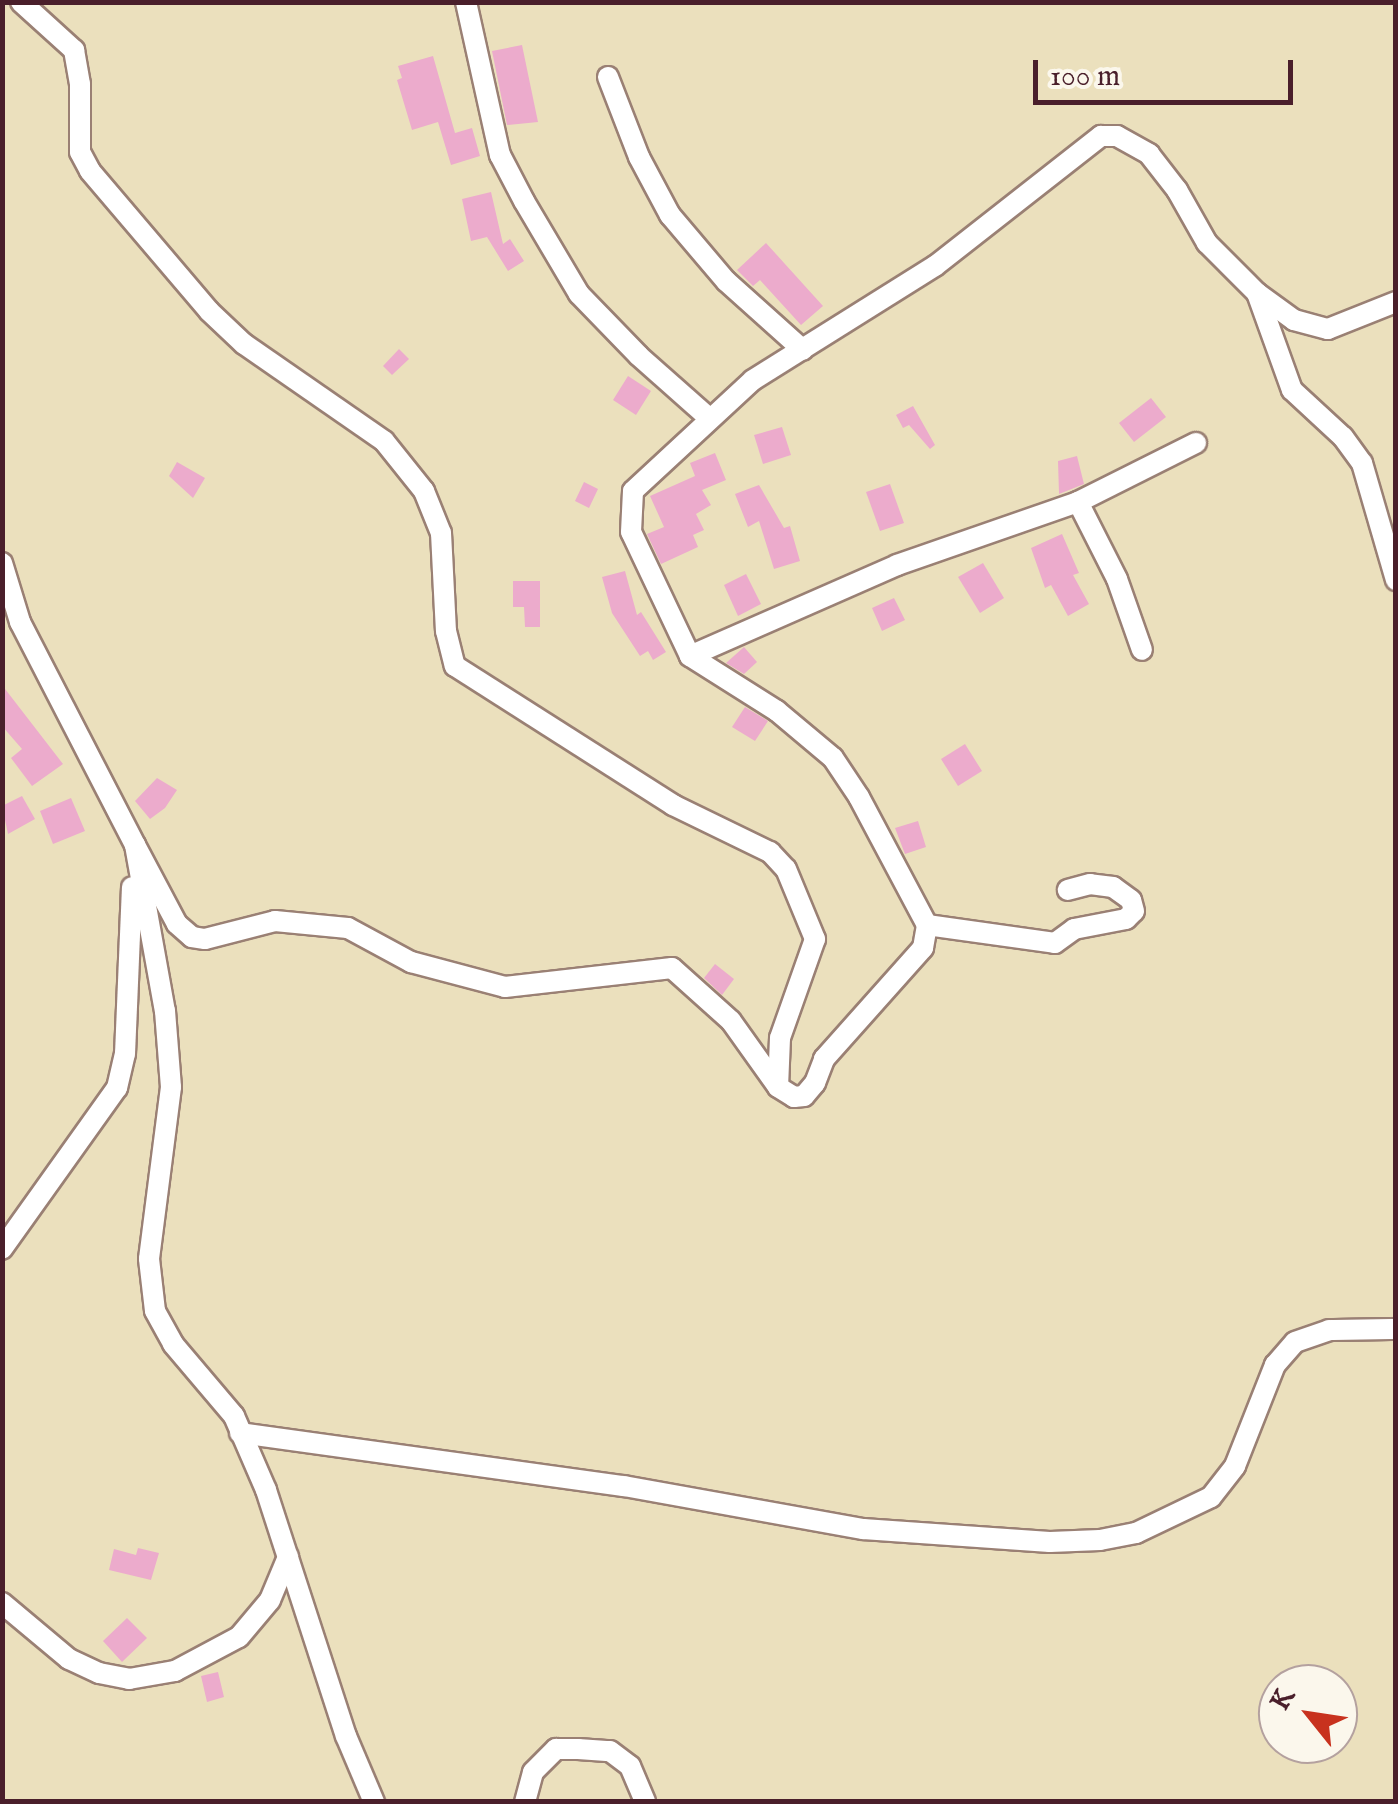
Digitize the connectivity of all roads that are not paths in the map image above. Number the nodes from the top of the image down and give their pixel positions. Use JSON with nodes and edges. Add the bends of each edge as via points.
{"nodes":[{"id":1,"x":20,"y":2,"type":"edge"},
{"id":2,"x":466,"y":2,"type":"edge"},
{"id":3,"x":608,"y":77,"type":"dead end"},
{"id":4,"x":1257,"y":294,"type":"junction"},
{"id":5,"x":1396,"y":302,"type":"edge"},
{"id":6,"x":803,"y":350,"type":"junction"},
{"id":7,"x":708,"y":418,"type":"junction"},
{"id":8,"x":1196,"y":443,"type":"dead end"},
{"id":9,"x":1078,"y":502,"type":"junction"},
{"id":10,"x":2,"y":563,"type":"edge"},
{"id":11,"x":1396,"y":580,"type":"edge"},
{"id":12,"x":1142,"y":650,"type":"dead end"},
{"id":13,"x":690,"y":656,"type":"junction"},
{"id":14,"x":136,"y":845,"type":"junction"},
{"id":15,"x":1068,"y":890,"type":"dead end"},
{"id":16,"x":926,"y":925,"type":"junction"},
{"id":17,"x":778,"y":1086,"type":"junction"},
{"id":18,"x":2,"y":1249,"type":"edge"},
{"id":19,"x":1396,"y":1330,"type":"edge"},
{"id":20,"x":240,"y":1432,"type":"junction"},
{"id":21,"x":288,"y":1557,"type":"junction"},
{"id":22,"x":2,"y":1602,"type":"edge"},
{"id":23,"x":374,"y":1802,"type":"edge"},
{"id":24,"x":525,"y":1802,"type":"edge"},
{"id":25,"x":646,"y":1802,"type":"edge"}],
"edges":[{"from":1,"to":17,"type":"street","via":[[74,50],[80,152],[90,170],[232,333],[384,441],[424,490],[441,534],[446,631],[455,666],[673,805],[770,852],[786,869],[815,939],[780,1038]]},
{"from":2,"to":7,"type":"street","via":[[500,154],[534,217],[579,294]]},
{"from":3,"to":6,"type":"street","via":[[638,157],[670,215],[726,281]]},
{"from":4,"to":5,"type":"street","via":[[1294,320],[1328,328]]},
{"from":4,"to":6,"type":"street","via":[[1206,242],[1149,154],[1117,136],[1102,136],[935,266]]},
{"from":4,"to":11,"type":"street","via":[[1292,390],[1344,437],[1362,463]]},
{"from":6,"to":7,"type":"street"},
{"from":7,"to":13,"type":"street","via":[[632,491],[631,532]]},
{"from":8,"to":9,"type":"street"},
{"from":9,"to":12,"type":"street","via":[[1117,579]]},
{"from":9,"to":13,"type":"street","via":[[897,565]]},
{"from":10,"to":14,"type":"street","via":[[20,622]]},
{"from":13,"to":16,"type":"street","via":[[777,711],[833,758]]},
{"from":14,"to":17,"type":"street","via":[[177,924],[205,939],[276,921],[348,928],[411,962],[505,988],[672,968],[731,1022]]},
{"from":14,"to":18,"type":"street","via":[[125,1054],[117,1088]]},
{"from":14,"to":20,"type":"street","via":[[171,1087],[150,1288],[173,1344]]},
{"from":15,"to":16,"type":"street","via":[[1090,884],[1113,888],[1131,900],[1134,911],[1074,929],[1055,943]]},
{"from":16,"to":17,"type":"street","via":[[923,948],[824,1059],[804,1096]]},
{"from":19,"to":20,"type":"street","via":[[1329,1330],[1295,1342],[1275,1365],[1235,1466],[1211,1498],[1136,1532],[1100,1540],[862,1530],[624,1486]]},
{"from":20,"to":21,"type":"street"},
{"from":21,"to":22,"type":"street","via":[[270,1600],[239,1638],[175,1671],[129,1679],[69,1658]]},
{"from":21,"to":23,"type":"street"},
{"from":24,"to":25,"type":"street","via":[[533,1772],[556,1749],[610,1751],[630,1766]]}]}
